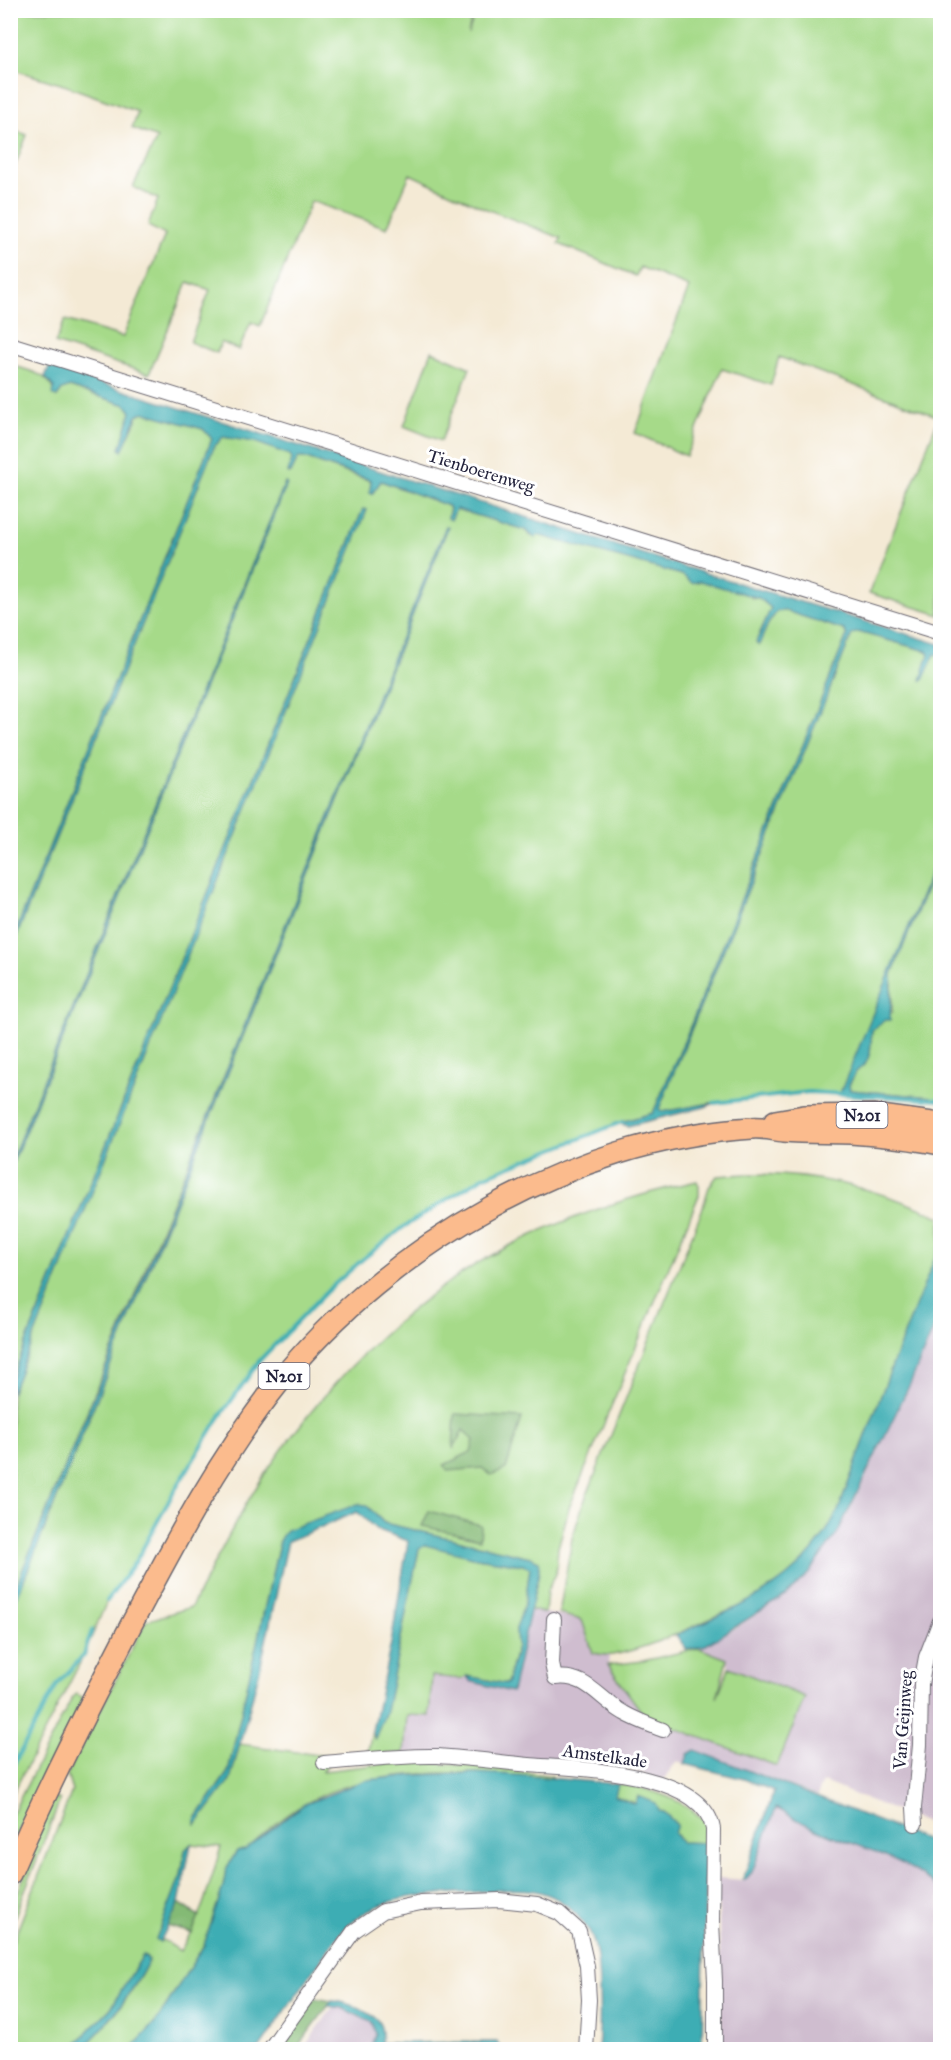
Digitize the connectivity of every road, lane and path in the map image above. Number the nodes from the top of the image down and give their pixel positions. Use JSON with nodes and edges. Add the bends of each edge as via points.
{"nodes":[{"id":1,"x":10,"y":344,"type":"edge"},
{"id":2,"x":940,"y":633,"type":"edge"},
{"id":3,"x":940,"y":1124,"type":"edge"},
{"id":4,"x":757,"y":1127,"type":"junction"},
{"id":5,"x":940,"y":1144,"type":"edge"},
{"id":6,"x":554,"y":1619,"type":"dead end"},
{"id":7,"x":940,"y":1621,"type":"edge"},
{"id":8,"x":663,"y":1730,"type":"dead end"},
{"id":9,"x":324,"y":1762,"type":"dead end"},
{"id":10,"x":915,"y":1824,"type":"dead end"},
{"id":11,"x":10,"y":1874,"type":"edge"},
{"id":12,"x":269,"y":2049,"type":"edge"},
{"id":13,"x":586,"y":2049,"type":"edge"},
{"id":14,"x":715,"y":2049,"type":"edge"}],
"edges":[{"from":1,"to":2,"type":"street","name":"Tienboerenweg"},
{"from":3,"to":4,"type":"main road","number":"N201","via":[[841,1115],[783,1118]]},
{"from":4,"to":5,"type":"main road","number":"N201","via":[[882,1135]]},
{"from":4,"to":11,"type":"main road","number":"N201","via":[[624,1152],[540,1182],[458,1226],[400,1265],[312,1344],[250,1420],[193,1513],[102,1680]]},
{"from":6,"to":8,"type":"street","via":[[555,1677],[584,1682],[622,1712]]},
{"from":7,"to":10,"type":"street","name":"Van Geijnweg","via":[[921,1683]]},
{"from":9,"to":14,"type":"street","name":"Amstelkade","via":[[439,1756],[619,1773],[651,1780],[692,1799],[706,1812],[713,1829]]},
{"from":12,"to":13,"type":"street","via":[[354,1931],[383,1911],[421,1904],[499,1900],[537,1904],[559,1913],[579,1931],[587,1966]]}]}
